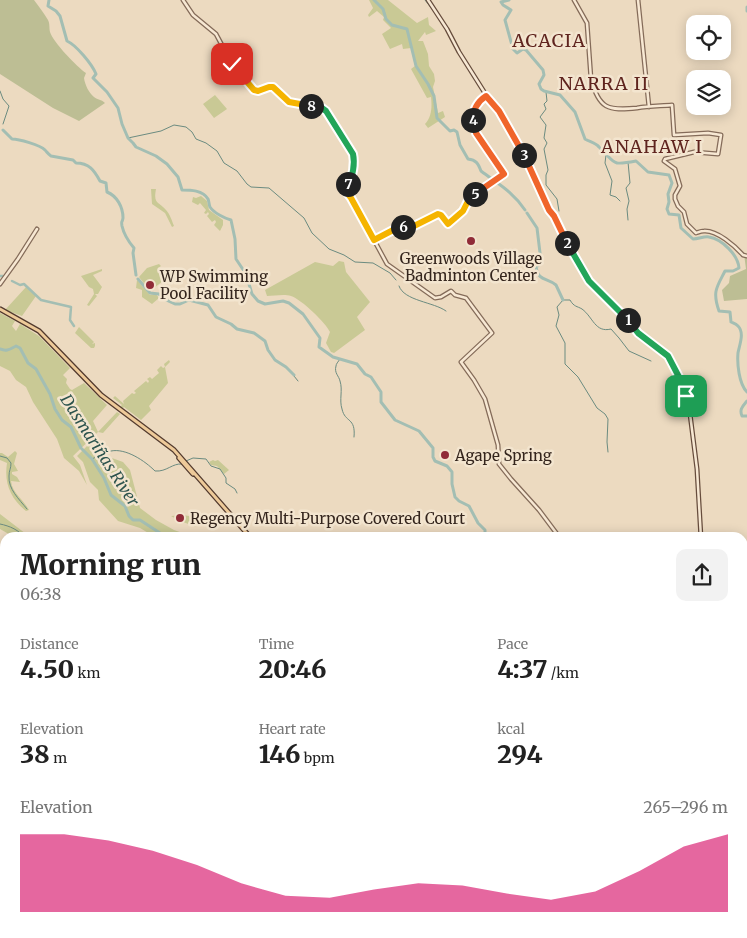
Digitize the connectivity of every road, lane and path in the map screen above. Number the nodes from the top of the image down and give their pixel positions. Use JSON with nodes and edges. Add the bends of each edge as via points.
{"nodes":[{"id":1,"x":183,"y":0,"type":"edge"},
{"id":2,"x":428,"y":0,"type":"edge"},
{"id":3,"x":574,"y":0,"type":"edge"},
{"id":4,"x":638,"y":0,"type":"edge"},
{"id":5,"x":486,"y":95,"type":"junction"},
{"id":6,"x":649,"y":107,"type":"junction"},
{"id":7,"x":37,"y":229,"type":"dead end"},
{"id":8,"x":374,"y":240,"type":"junction"},
{"id":9,"x":747,"y":256,"type":"edge"},
{"id":10,"x":0,"y":284,"type":"edge"},
{"id":11,"x":1,"y":310,"type":"edge"},
{"id":12,"x":245,"y":532,"type":"edge"},
{"id":13,"x":556,"y":532,"type":"edge"},
{"id":14,"x":701,"y":532,"type":"edge"}],
"edges":[{"from":1,"to":8,"type":"street","via":[[193,15],[216,34],[234,67],[254,90],[273,87],[289,102],[326,111],[354,157],[350,180],[344,189]]},
{"from":2,"to":5,"type":"street"},
{"from":3,"to":6,"type":"street","via":[[587,23],[591,79],[597,95],[612,109]]},
{"from":4,"to":6,"type":"street"},
{"from":5,"to":8,"type":"street","via":[[473,112],[474,126],[504,174],[470,197],[463,211],[448,224],[439,214],[404,231],[403,226]]},
{"from":5,"to":14,"type":"street","via":[[507,122],[578,265],[638,333],[668,356],[679,377],[689,406]]},
{"from":6,"to":9,"type":"street","via":[[672,105],[674,135],[721,135],[718,154],[694,152],[664,161],[676,171],[680,186],[675,199],[688,226],[696,233],[705,231],[724,238]]},
{"from":7,"to":10,"type":"street"},
{"from":8,"to":13,"type":"street","via":[[387,264],[432,296],[438,298],[451,291],[466,298],[492,333],[461,362],[485,399],[500,464]]},
{"from":11,"to":12,"type":"main road","via":[[35,330],[95,393],[174,454]]}]}
